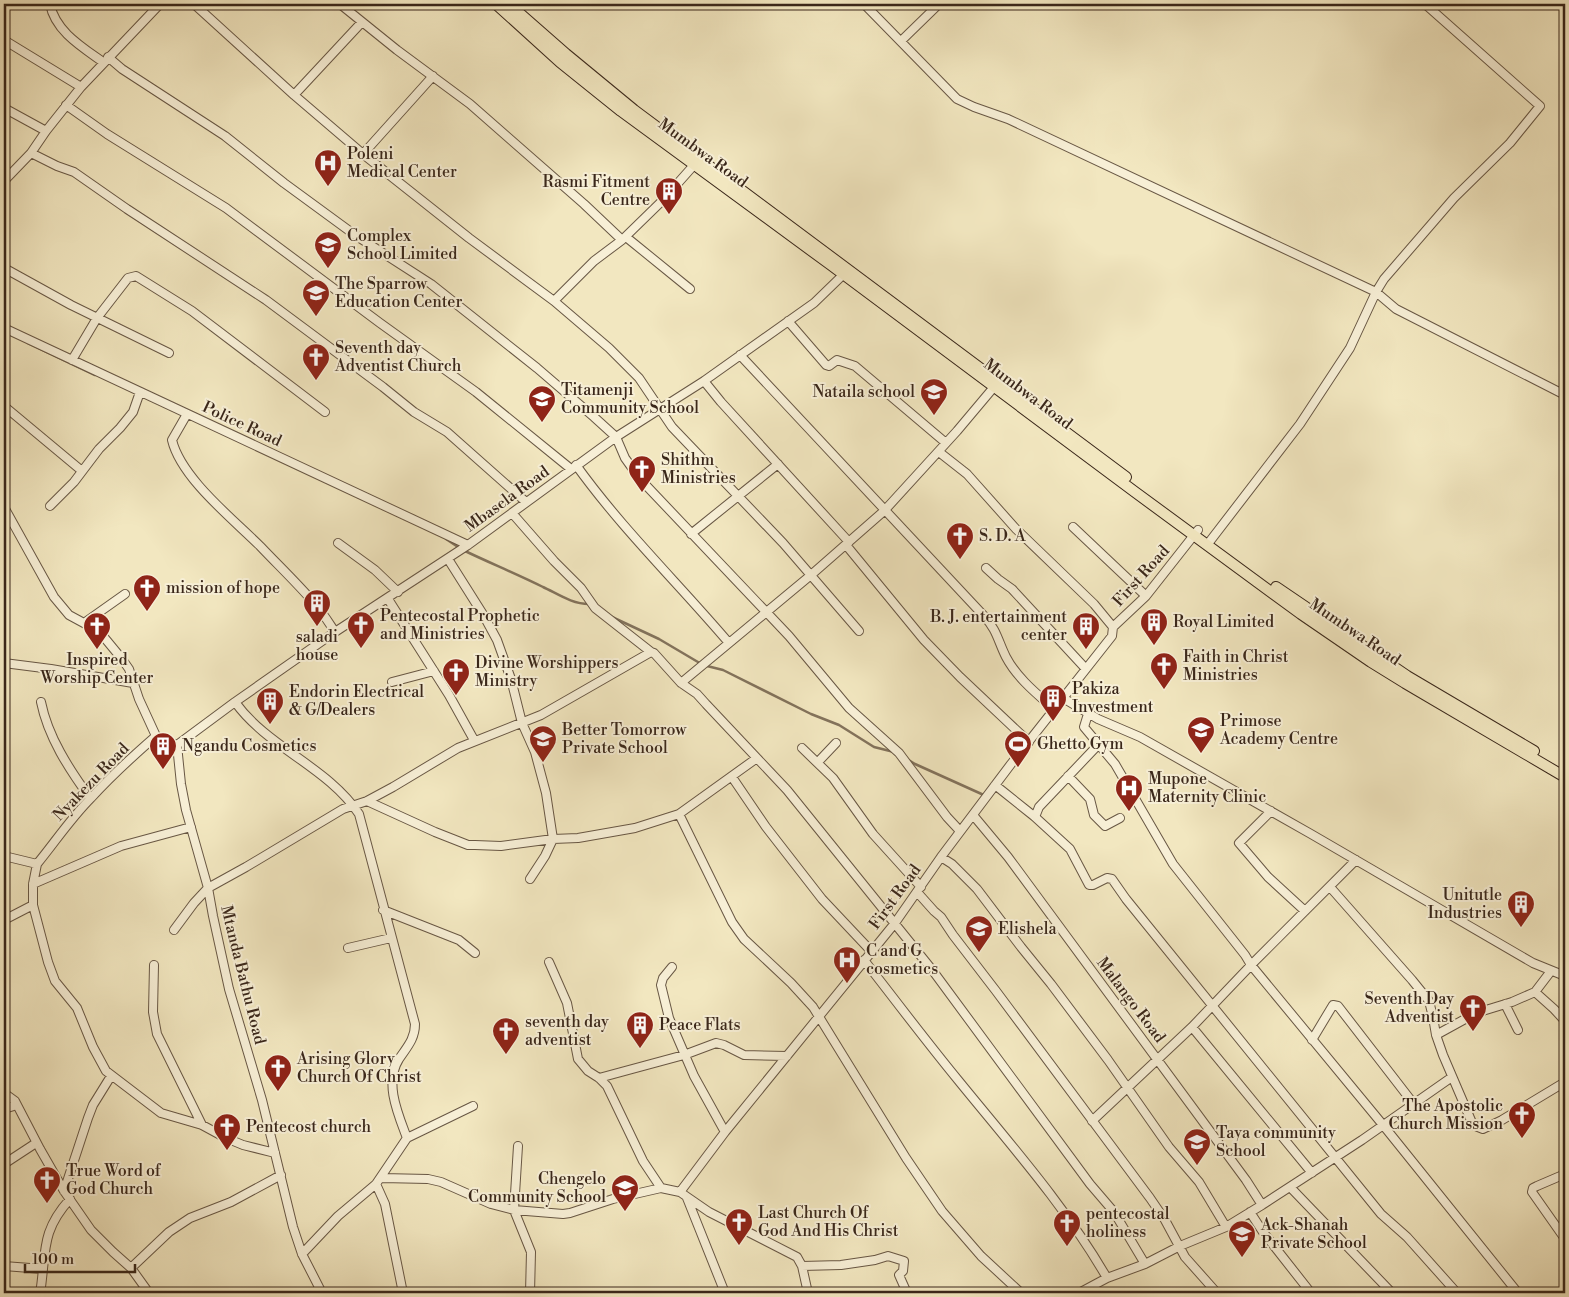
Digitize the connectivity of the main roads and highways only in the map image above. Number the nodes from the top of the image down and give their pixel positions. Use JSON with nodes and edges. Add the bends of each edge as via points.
{"nodes":[{"id":1,"x":496,"y":4,"type":"edge"},
{"id":2,"x":509,"y":4,"type":"edge"},
{"id":3,"x":846,"y":272,"type":"junction"},
{"id":4,"x":1196,"y":533,"type":"junction"},
{"id":5,"x":1209,"y":542,"type":"junction"},
{"id":6,"x":1565,"y":769,"type":"edge"},
{"id":7,"x":1565,"y":777,"type":"edge"}],
"edges":[{"from":1,"to":3,"type":"main road","name":"Mumbwa Road","via":[[593,89]]},
{"from":2,"to":3,"type":"main road","name":"Mumbwa Road","via":[[634,110]]},
{"from":3,"to":4,"type":"main road","name":"Mumbwa Road"},
{"from":3,"to":4,"type":"main road","name":"Mumbwa Road","via":[[994,386]]},
{"from":4,"to":5,"type":"main road","name":"Mumbwa Road"},
{"from":5,"to":6,"type":"main road","name":"Mumbwa Road","via":[[1374,654]]},
{"from":5,"to":7,"type":"main road","name":"Mumbwa Road","via":[[1371,662]]}]}
